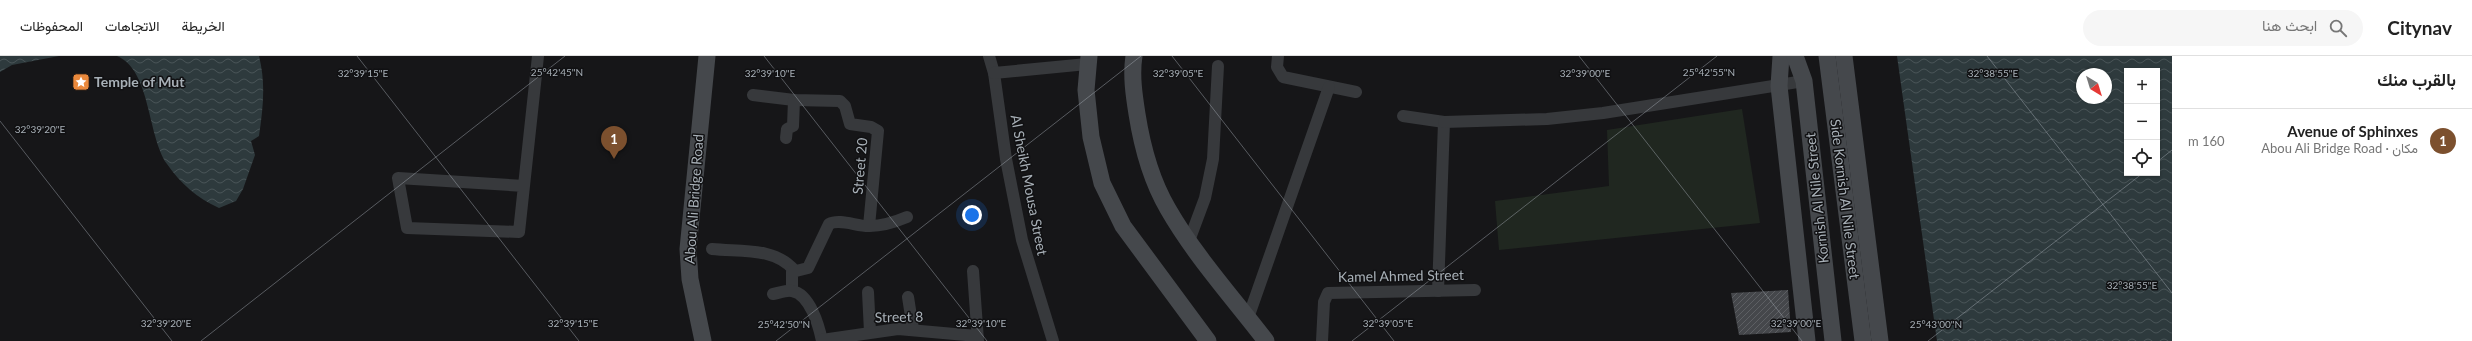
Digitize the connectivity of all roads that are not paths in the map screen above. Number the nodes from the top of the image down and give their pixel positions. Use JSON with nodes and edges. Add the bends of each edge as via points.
{"nodes":[{"id":1,"x":538,"y":56,"type":"edge"},
{"id":2,"x":706,"y":56,"type":"edge"},
{"id":3,"x":989,"y":56,"type":"edge"},
{"id":4,"x":1134,"y":56,"type":"edge"},
{"id":5,"x":1278,"y":56,"type":"edge"},
{"id":6,"x":1781,"y":56,"type":"edge"},
{"id":7,"x":1795,"y":56,"type":"edge"},
{"id":8,"x":1827,"y":56,"type":"edge"},
{"id":9,"x":1844,"y":56,"type":"edge"},
{"id":10,"x":1088,"y":60,"type":"edge"},
{"id":11,"x":1218,"y":66,"type":"dead end"},
{"id":12,"x":994,"y":73,"type":"junction"},
{"id":13,"x":1804,"y":81,"type":"junction"},
{"id":14,"x":1329,"y":86,"type":"junction"},
{"id":15,"x":1779,"y":86,"type":"junction"},
{"id":16,"x":1356,"y":92,"type":"dead end"},
{"id":17,"x":753,"y":95,"type":"dead end"},
{"id":18,"x":794,"y":100,"type":"junction"},
{"id":19,"x":1403,"y":116,"type":"dead end"},
{"id":20,"x":1444,"y":122,"type":"junction"},
{"id":21,"x":786,"y":138,"type":"dead end"},
{"id":22,"x":524,"y":186,"type":"junction"},
{"id":23,"x":908,"y":217,"type":"dead end"},
{"id":24,"x":869,"y":226,"type":"junction"},
{"id":25,"x":1189,"y":241,"type":"junction"},
{"id":26,"x":712,"y":250,"type":"dead end"},
{"id":27,"x":1823,"y":253,"type":"junction"},
{"id":28,"x":1798,"y":257,"type":"junction"},
{"id":29,"x":794,"y":270,"type":"junction"},
{"id":30,"x":973,"y":271,"type":"dead end"},
{"id":31,"x":1475,"y":290,"type":"dead end"},
{"id":32,"x":792,"y":291,"type":"junction"},
{"id":33,"x":1438,"y":291,"type":"junction"},
{"id":34,"x":868,"y":292,"type":"dead end"},
{"id":35,"x":773,"y":294,"type":"dead end"},
{"id":36,"x":908,"y":297,"type":"dead end"},
{"id":37,"x":1248,"y":318,"type":"junction"},
{"id":38,"x":913,"y":329,"type":"junction"},
{"id":39,"x":870,"y":332,"type":"junction"},
{"id":40,"x":978,"y":339,"type":"edge"},
{"id":41,"x":703,"y":341,"type":"edge"},
{"id":42,"x":822,"y":341,"type":"edge"},
{"id":43,"x":1053,"y":341,"type":"edge"},
{"id":44,"x":1208,"y":341,"type":"edge"},
{"id":45,"x":1266,"y":341,"type":"edge"},
{"id":46,"x":1322,"y":341,"type":"edge"},
{"id":47,"x":1807,"y":341,"type":"edge"},
{"id":48,"x":1833,"y":341,"type":"edge"},
{"id":49,"x":1863,"y":341,"type":"edge"},
{"id":50,"x":1880,"y":341,"type":"edge"}],
"edges":[{"from":1,"to":22,"type":"street"},
{"from":2,"to":41,"type":"street","name":"Abou Ali Bridge Road","via":[[688,249],[690,279]]},
{"from":3,"to":12,"type":"street","name":"Al Sheikh Mousa Street"},
{"from":4,"to":25,"type":"street","via":[[1134,96],[1150,171],[1167,208]]},
{"from":5,"to":14,"type":"street","via":[[1277,67],[1283,77]]},
{"from":6,"to":15,"type":"street","name":"Kornish Al Nile Street"},
{"from":7,"to":13,"type":"street","name":"Kornish Al Nile Street"},
{"from":8,"to":49,"type":"street","name":"Side Kornish Al Nile Street"},
{"from":9,"to":50,"type":"street","name":"Side Kornish Al Nile Street"},
{"from":10,"to":12,"type":"street"},
{"from":10,"to":44,"type":"street","via":[[1086,90],[1091,137],[1102,183],[1123,226]]},
{"from":11,"to":25,"type":"street","via":[[1213,159],[1205,198]]},
{"from":12,"to":43,"type":"street","name":"Al Sheikh Mousa Street","via":[[1006,159],[1022,240]]},
{"from":13,"to":15,"type":"street"},
{"from":13,"to":27,"type":"street","name":"Kornish Al Nile Street"},
{"from":14,"to":16,"type":"street"},
{"from":14,"to":37,"type":"street"},
{"from":15,"to":20,"type":"street","via":[[1603,113],[1547,119]]},
{"from":15,"to":28,"type":"street","name":"Kornish Al Nile Street"},
{"from":17,"to":18,"type":"street","name":"Street 20"},
{"from":18,"to":21,"type":"street","via":[[793,126],[787,129]]},
{"from":18,"to":24,"type":"street","name":"Street 20","via":[[840,101],[845,106],[850,124],[878,130]]},
{"from":19,"to":20,"type":"street"},
{"from":20,"to":33,"type":"street"},
{"from":22,"to":22,"type":"street","via":[[519,232],[407,228],[398,178]]},
{"from":23,"to":24,"type":"street"},
{"from":24,"to":29,"type":"street","via":[[836,221],[829,224],[808,268]]},
{"from":25,"to":37,"type":"street"},
{"from":26,"to":29,"type":"street","via":[[770,254],[780,257]]},
{"from":27,"to":28,"type":"street"},
{"from":27,"to":48,"type":"street","name":"Kornish Al Nile Street"},
{"from":28,"to":47,"type":"street","name":"Kornish Al Nile Street"},
{"from":29,"to":32,"type":"street","via":[[791,275]]},
{"from":30,"to":40,"type":"street"},
{"from":31,"to":33,"type":"street","name":"Kamel Ahmed Street"},
{"from":32,"to":35,"type":"street"},
{"from":32,"to":42,"type":"street","via":[[803,298],[811,310]]},
{"from":33,"to":46,"type":"street","name":"Kamel Ahmed Street","via":[[1328,293],[1324,302]]},
{"from":34,"to":39,"type":"street"},
{"from":36,"to":38,"type":"street"},
{"from":37,"to":45,"type":"street"},
{"from":38,"to":39,"type":"street","name":"Street 8"},
{"from":38,"to":40,"type":"street","name":"Street 8"},
{"from":39,"to":42,"type":"street","name":"Street 8"}]}
